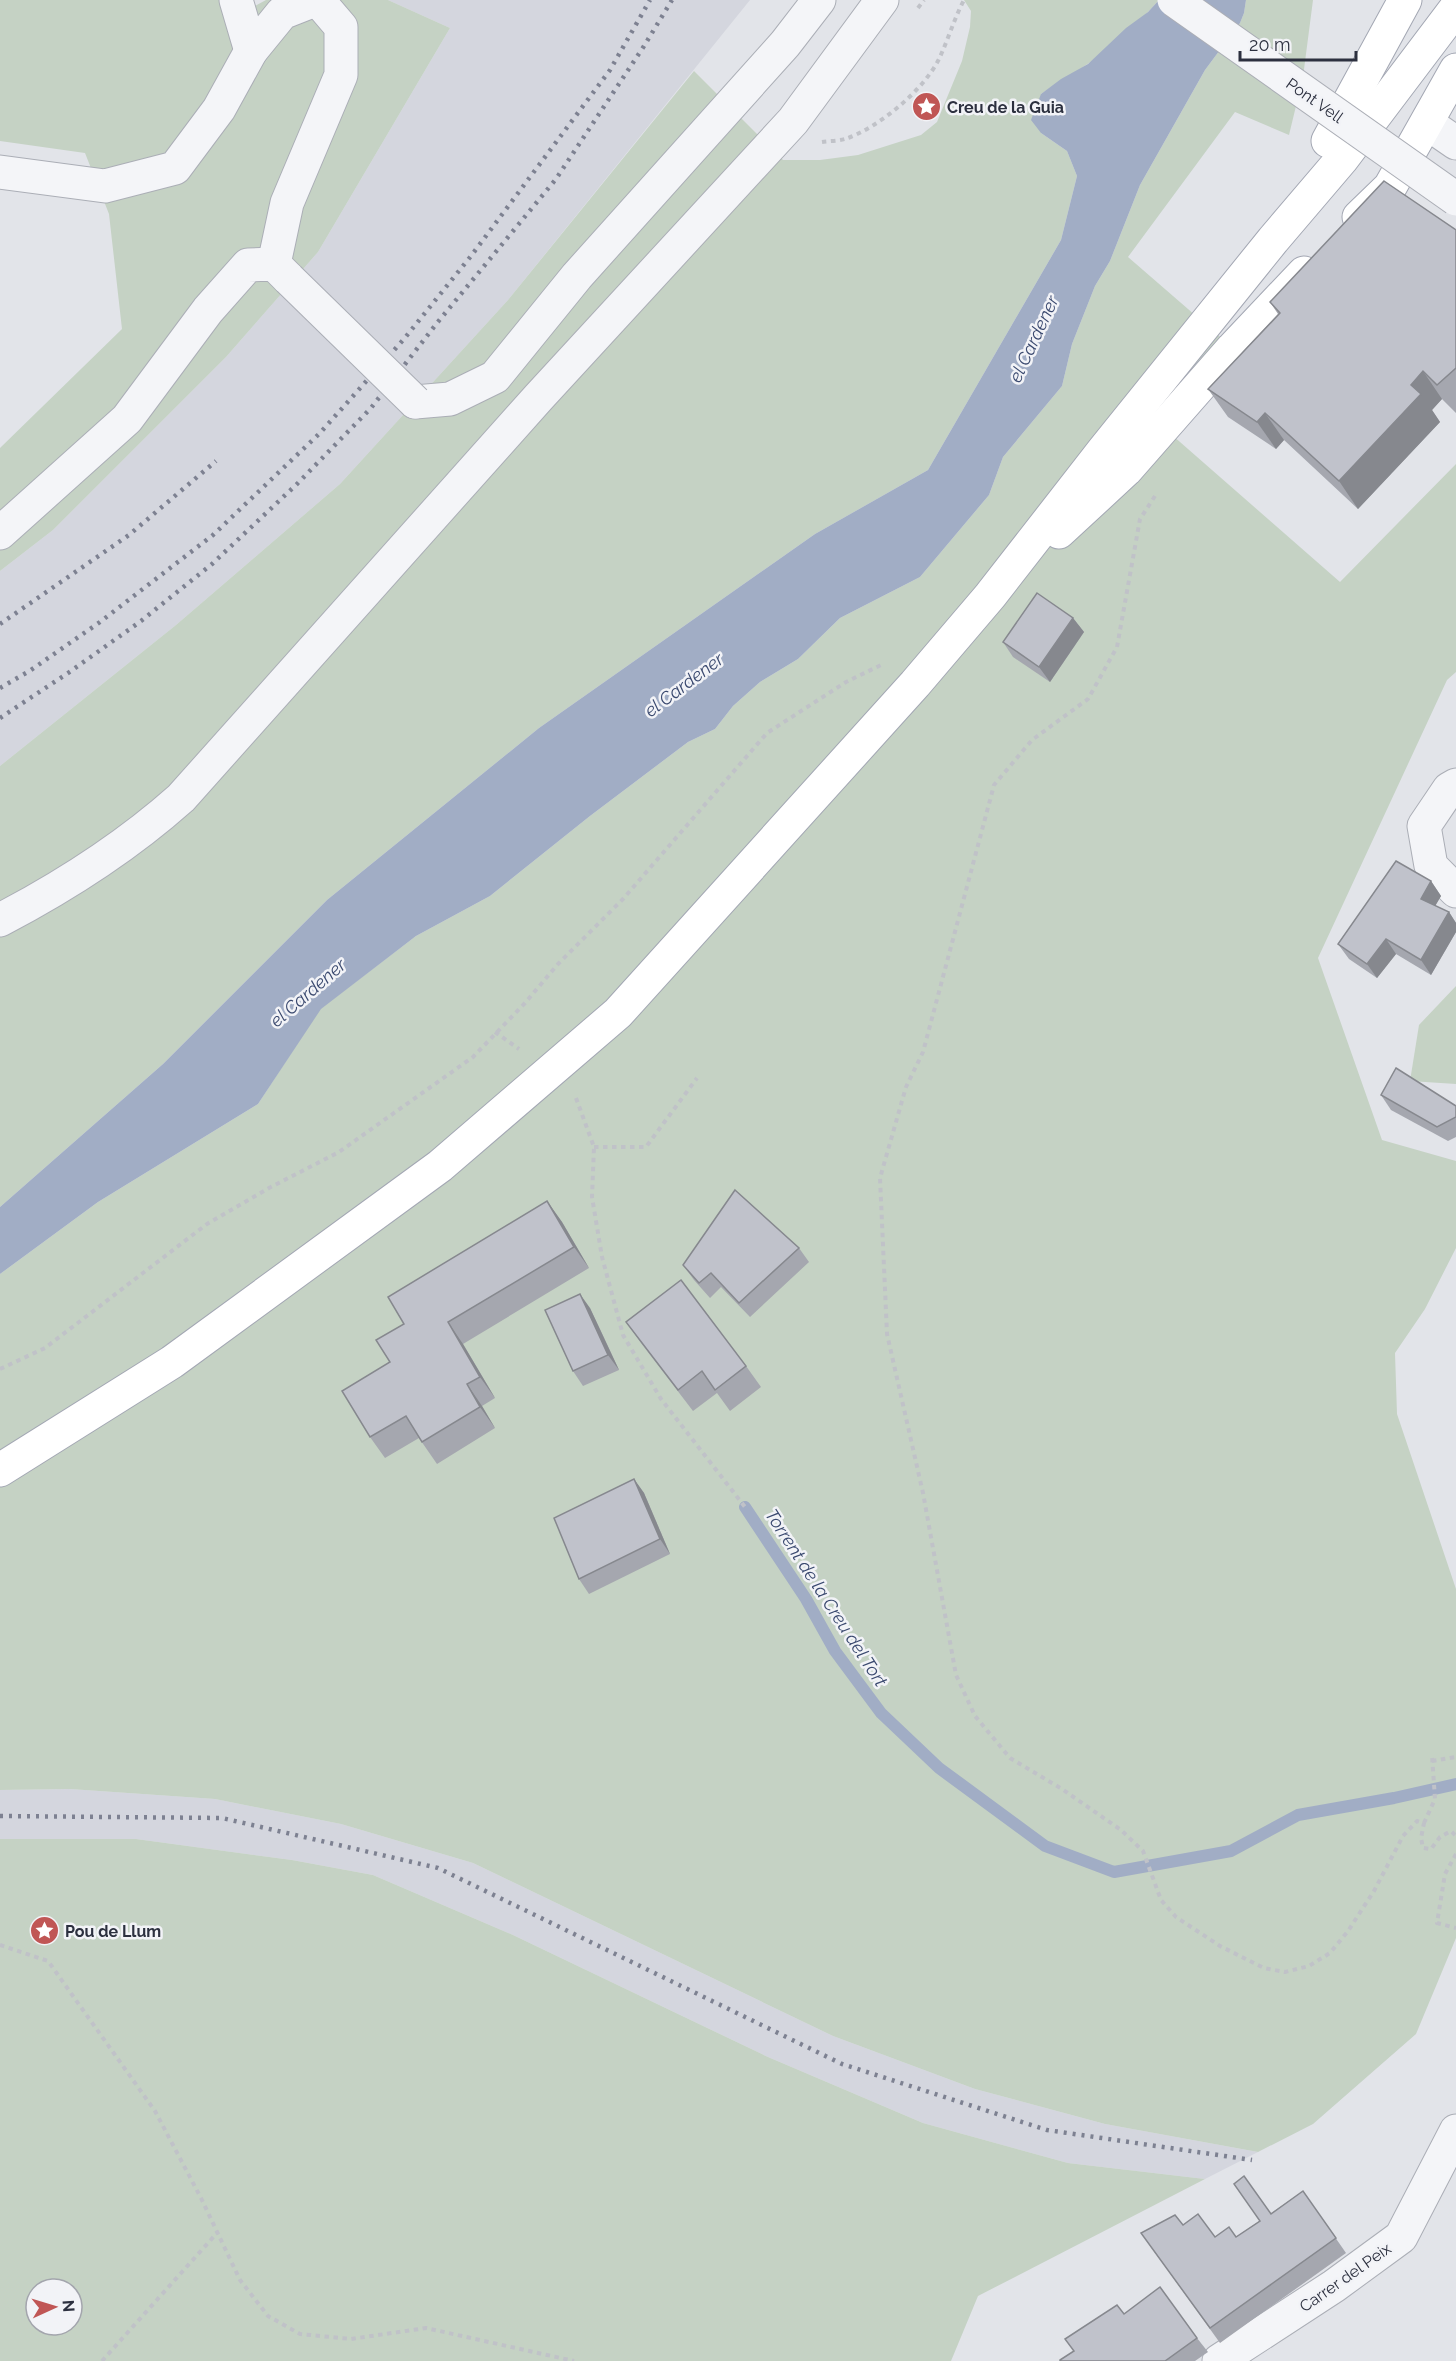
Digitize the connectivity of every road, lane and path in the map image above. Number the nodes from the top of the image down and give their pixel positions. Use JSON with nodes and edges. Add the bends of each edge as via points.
{"nodes":[{"id":1,"x":236,"y":0,"type":"edge"},
{"id":2,"x":317,"y":0,"type":"edge"},
{"id":3,"x":819,"y":0,"type":"edge"},
{"id":4,"x":882,"y":0,"type":"edge"},
{"id":5,"x":964,"y":0,"type":"edge"},
{"id":6,"x":1174,"y":0,"type":"edge"},
{"id":7,"x":1405,"y":0,"type":"edge"},
{"id":8,"x":1456,"y":8,"type":"edge"},
{"id":9,"x":251,"y":51,"type":"junction"},
{"id":10,"x":1456,"y":70,"type":"edge"},
{"id":11,"x":1427,"y":123,"type":"junction"},
{"id":12,"x":774,"y":141,"type":"junction"},
{"id":13,"x":1456,"y":143,"type":"edge"},
{"id":14,"x":0,"y":172,"type":"edge"},
{"id":15,"x":1456,"y":199,"type":"edge"},
{"id":16,"x":1273,"y":240,"type":"junction"},
{"id":17,"x":281,"y":272,"type":"junction"},
{"id":18,"x":1159,"y":490,"type":"dead end"},
{"id":19,"x":0,"y":533,"type":"edge"},
{"id":20,"x":990,"y":596,"type":"junction"},
{"id":21,"x":887,"y":662,"type":"dead end"},
{"id":22,"x":1456,"y":785,"type":"edge"},
{"id":23,"x":1456,"y":891,"type":"edge"},
{"id":24,"x":0,"y":920,"type":"edge"},
{"id":25,"x":562,"y":1061,"type":"junction"},
{"id":26,"x":697,"y":1078,"type":"dead end"},
{"id":27,"x":594,"y":1147,"type":"junction"},
{"id":28,"x":0,"y":1369,"type":"edge"},
{"id":29,"x":31,"y":1450,"type":"junction"},
{"id":30,"x":0,"y":1470,"type":"edge"},
{"id":31,"x":0,"y":1483,"type":"edge"},
{"id":32,"x":745,"y":1507,"type":"dead end"},
{"id":33,"x":1432,"y":1755,"type":"dead end"},
{"id":34,"x":1456,"y":1757,"type":"edge"},
{"id":35,"x":1432,"y":1761,"type":"junction"},
{"id":36,"x":1424,"y":1823,"type":"junction"},
{"id":37,"x":1456,"y":1836,"type":"edge"},
{"id":38,"x":1456,"y":1854,"type":"edge"},
{"id":39,"x":1456,"y":1928,"type":"edge"},
{"id":40,"x":0,"y":1945,"type":"edge"},
{"id":41,"x":1456,"y":2131,"type":"edge"},
{"id":42,"x":217,"y":2233,"type":"junction"},
{"id":43,"x":102,"y":2361,"type":"edge"},
{"id":44,"x":574,"y":2361,"type":"edge"},
{"id":45,"x":1219,"y":2361,"type":"edge"}],
"edges":[{"from":1,"to":9,"type":"street"},
{"from":2,"to":9,"type":"street","via":[[282,13]]},
{"from":2,"to":17,"type":"street","via":[[341,27],[341,75],[287,203]]},
{"from":3,"to":17,"type":"street","bridge":true,"via":[[786,44],[577,276],[495,377],[450,399],[415,402]]},
{"from":4,"to":12,"type":"street"},
{"from":5,"to":12,"type":"path","via":[[938,61],[910,98],[889,115],[845,139],[796,146]]},
{"from":6,"to":15,"type":"street","name":"Pont Vell","bridge":true},
{"from":7,"to":16,"type":"main road"},
{"from":8,"to":16,"type":"main road","via":[[1341,159]]},
{"from":9,"to":14,"type":"street","via":[[219,109],[175,168],[105,186]]},
{"from":10,"to":11,"type":"main road"},
{"from":11,"to":13,"type":"street"},
{"from":11,"to":20,"type":"main road","via":[[1390,187],[1233,348],[1126,470]]},
{"from":12,"to":24,"type":"street","via":[[181,798],[104,859]]},
{"from":16,"to":20,"type":"main road"},
{"from":17,"to":19,"type":"street","via":[[248,265],[208,310],[127,419]]},
{"from":18,"to":36,"type":"path","via":[[1140,519],[1117,647],[1088,699],[1032,740],[994,785],[923,1052],[906,1086],[880,1178],[887,1334],[923,1494],[956,1675],[975,1716],[1010,1758],[1121,1830],[1143,1851],[1161,1900],[1176,1917],[1220,1947],[1264,1968],[1285,1972],[1309,1966],[1330,1953],[1348,1931],[1403,1836],[1417,1821]]},
{"from":20,"to":25,"type":"main road","via":[[618,1013]]},
{"from":21,"to":28,"type":"path","via":[[846,682],[767,734],[623,899],[472,1057],[339,1152],[207,1224],[45,1348]]},
{"from":22,"to":23,"type":"street","via":[[1449,789],[1424,826],[1431,866]]},
{"from":25,"to":27,"type":"path"},
{"from":25,"to":29,"type":"main road","via":[[430,1173],[172,1362]]},
{"from":26,"to":27,"type":"path","via":[[646,1147]]},
{"from":27,"to":32,"type":"path","via":[[592,1197],[602,1257],[623,1335],[661,1399]]},
{"from":29,"to":30,"type":"main road"},
{"from":29,"to":31,"type":"street"},
{"from":33,"to":35,"type":"path"},
{"from":34,"to":35,"type":"path"},
{"from":35,"to":36,"type":"path","via":[[1435,1799]]},
{"from":36,"to":37,"type":"path","via":[[1423,1848],[1431,1849],[1451,1831]]},
{"from":38,"to":39,"type":"path","via":[[1445,1874],[1437,1923]]},
{"from":40,"to":42,"type":"path","via":[[48,1961],[155,2111]]},
{"from":41,"to":45,"type":"street","name":"Carrer del Peix","via":[[1401,2237]]},
{"from":42,"to":43,"type":"path"},
{"from":42,"to":44,"type":"path","via":[[240,2280],[268,2316],[300,2334],[351,2339],[426,2328]]}]}
